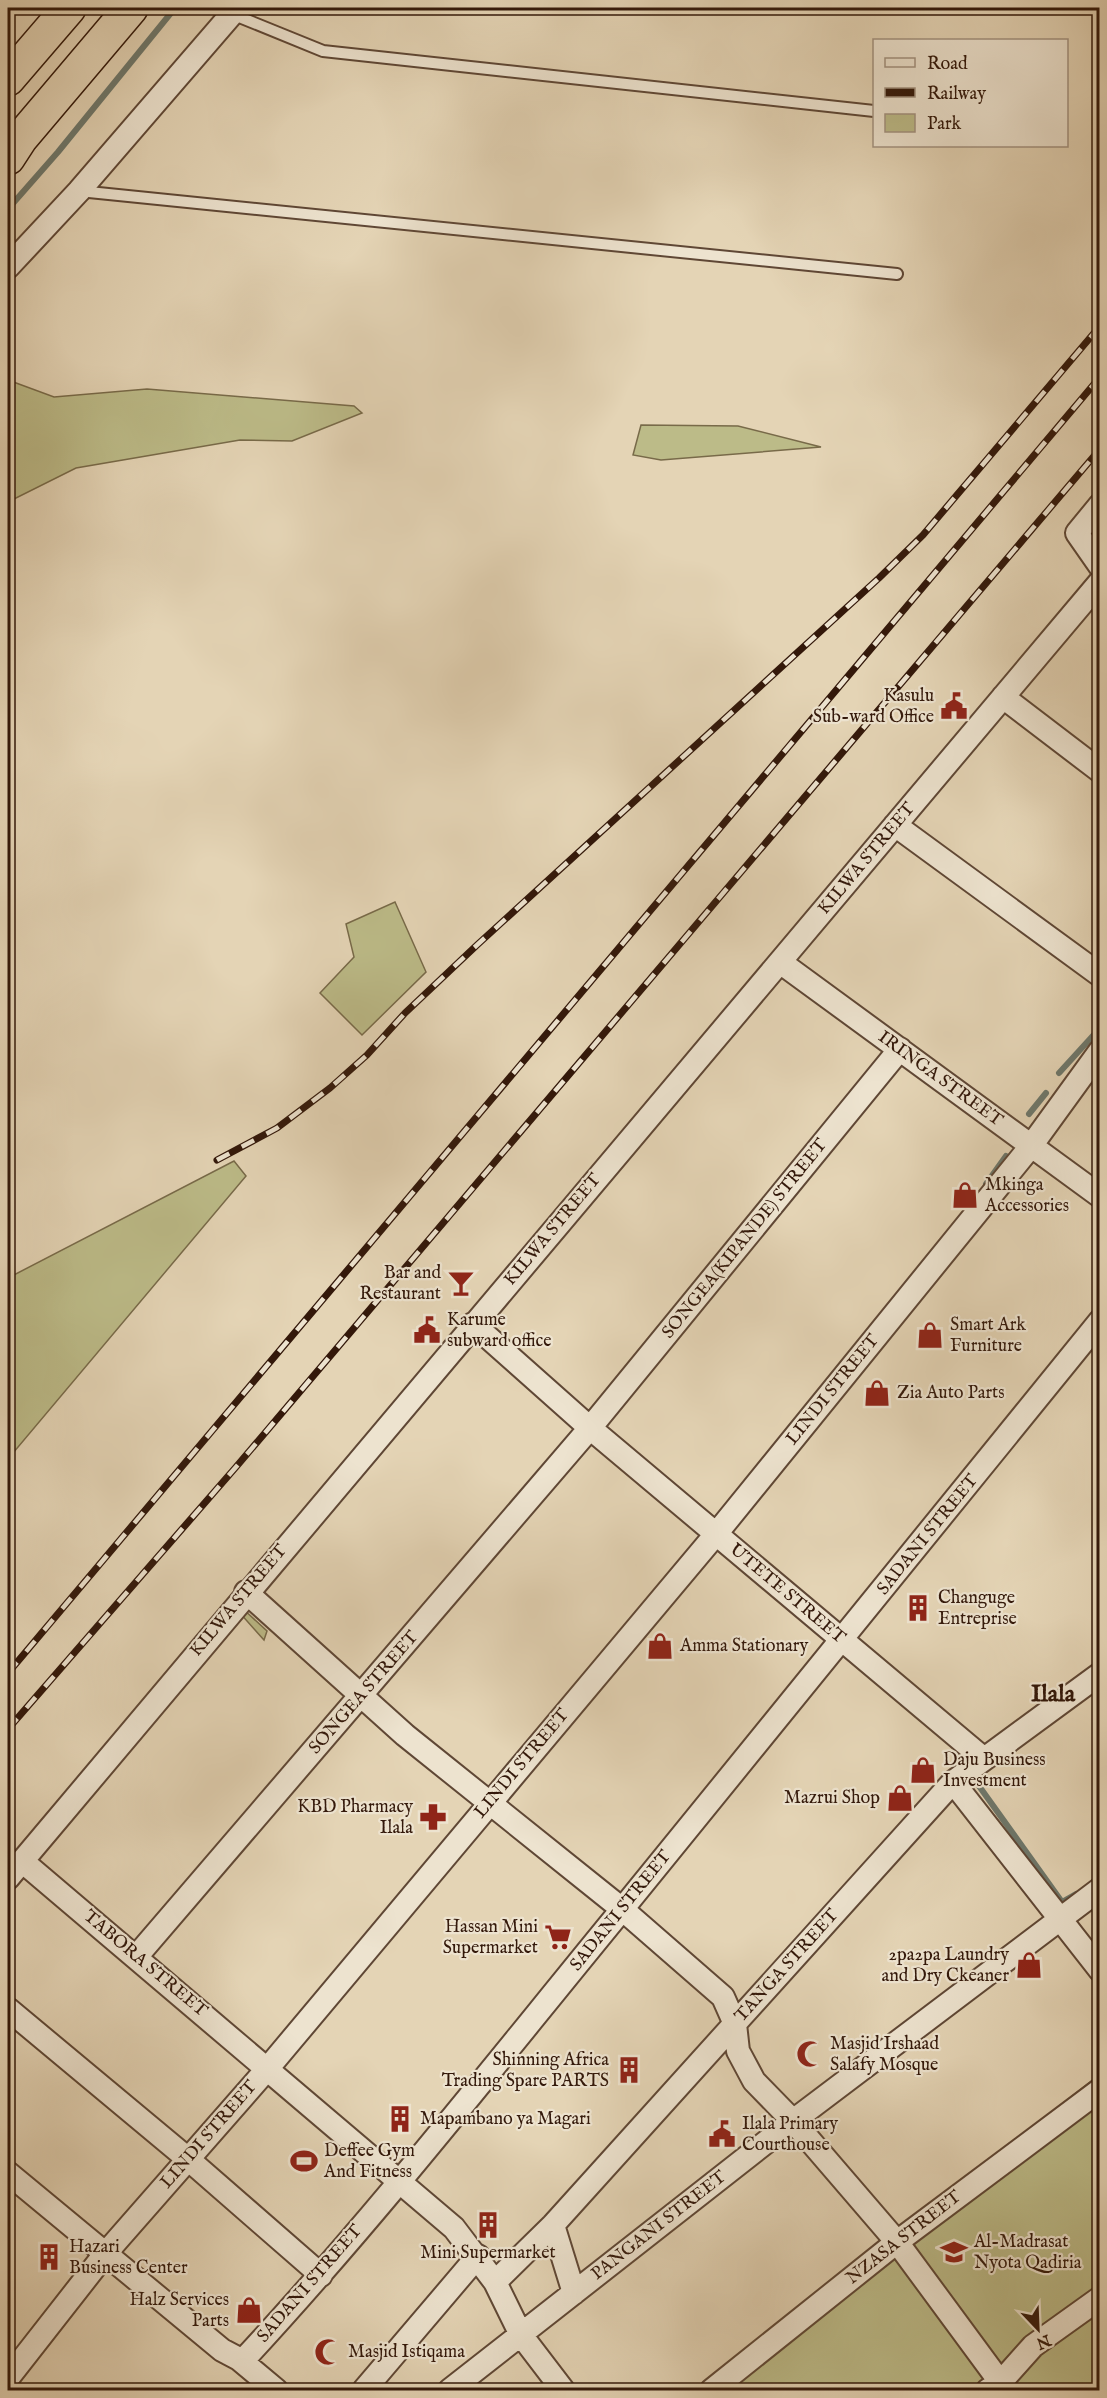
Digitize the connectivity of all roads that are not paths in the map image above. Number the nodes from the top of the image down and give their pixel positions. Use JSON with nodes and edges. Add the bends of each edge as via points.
{"nodes":[{"id":1,"x":69,"y":8,"type":"edge"},
{"id":2,"x":131,"y":8,"type":"edge"},
{"id":3,"x":234,"y":11,"type":"edge"},
{"id":4,"x":8,"y":79,"type":"edge"},
{"id":5,"x":873,"y":111,"type":"edge"},
{"id":6,"x":8,"y":158,"type":"edge"},
{"id":7,"x":79,"y":191,"type":"junction"},
{"id":8,"x":8,"y":267,"type":"edge"},
{"id":9,"x":897,"y":274,"type":"dead end"},
{"id":10,"x":1100,"y":505,"type":"edge"},
{"id":11,"x":1100,"y":566,"type":"edge"},
{"id":12,"x":1100,"y":582,"type":"edge"},
{"id":13,"x":1003,"y":697,"type":"junction"},
{"id":14,"x":1100,"y":771,"type":"edge"},
{"id":15,"x":895,"y":825,"type":"junction"},
{"id":16,"x":780,"y":962,"type":"junction"},
{"id":17,"x":1100,"y":975,"type":"edge"},
{"id":18,"x":900,"y":1049,"type":"junction"},
{"id":19,"x":1100,"y":1051,"type":"edge"},
{"id":20,"x":1031,"y":1146,"type":"junction"},
{"id":21,"x":1100,"y":1196,"type":"edge"},
{"id":22,"x":1100,"y":1321,"type":"edge"},
{"id":23,"x":473,"y":1324,"type":"junction"},
{"id":24,"x":590,"y":1428,"type":"junction"},
{"id":25,"x":716,"y":1534,"type":"junction"},
{"id":26,"x":246,"y":1592,"type":"junction"},
{"id":27,"x":844,"y":1641,"type":"junction"},
{"id":28,"x":1100,"y":1674,"type":"edge"},
{"id":29,"x":361,"y":1698,"type":"junction"},
{"id":30,"x":984,"y":1759,"type":"junction"},
{"id":31,"x":953,"y":1782,"type":"junction"},
{"id":32,"x":489,"y":1803,"type":"junction"},
{"id":33,"x":22,"y":1861,"type":"junction"},
{"id":34,"x":8,"y":1878,"type":"edge"},
{"id":35,"x":1100,"y":1889,"type":"edge"},
{"id":36,"x":622,"y":1909,"type":"junction"},
{"id":37,"x":1060,"y":1919,"type":"junction"},
{"id":38,"x":136,"y":1957,"type":"junction"},
{"id":39,"x":1100,"y":1970,"type":"edge"},
{"id":40,"x":8,"y":2009,"type":"edge"},
{"id":41,"x":735,"y":2024,"type":"junction"},
{"id":42,"x":268,"y":2068,"type":"junction"},
{"id":43,"x":1100,"y":2090,"type":"edge"},
{"id":44,"x":793,"y":2121,"type":"junction"},
{"id":45,"x":188,"y":2159,"type":"junction"},
{"id":46,"x":8,"y":2174,"type":"edge"},
{"id":47,"x":399,"y":2181,"type":"junction"},
{"id":48,"x":553,"y":2225,"type":"junction"},
{"id":49,"x":897,"y":2242,"type":"junction"},
{"id":50,"x":105,"y":2254,"type":"junction"},
{"id":51,"x":478,"y":2256,"type":"junction"},
{"id":52,"x":321,"y":2275,"type":"junction"},
{"id":53,"x":495,"y":2282,"type":"junction"},
{"id":54,"x":574,"y":2293,"type":"junction"},
{"id":55,"x":1100,"y":2298,"type":"edge"},
{"id":56,"x":521,"y":2335,"type":"junction"},
{"id":57,"x":238,"y":2359,"type":"junction"},
{"id":58,"x":8,"y":2378,"type":"edge"},
{"id":59,"x":998,"y":2388,"type":"edge"},
{"id":60,"x":276,"y":2391,"type":"edge"},
{"id":61,"x":364,"y":2391,"type":"edge"},
{"id":62,"x":450,"y":2391,"type":"edge"},
{"id":63,"x":563,"y":2391,"type":"edge"},
{"id":64,"x":712,"y":2391,"type":"edge"}],
"edges":[{"from":1,"to":4,"type":"highway"},
{"from":2,"to":6,"type":"highway"},
{"from":3,"to":5,"type":"lane","via":[[323,51]]},
{"from":3,"to":7,"type":"street"},
{"from":7,"to":8,"type":"street"},
{"from":7,"to":9,"type":"lane"},
{"from":10,"to":11,"type":"street","via":[[1077,533]]},
{"from":12,"to":13,"type":"street","name":"KILWA STREET"},
{"from":13,"to":14,"type":"street"},
{"from":13,"to":15,"type":"street","name":"KILWA STREET"},
{"from":15,"to":16,"type":"street","name":"KILWA STREET"},
{"from":15,"to":17,"type":"street"},
{"from":16,"to":18,"type":"street","name":"IRINGA STREET"},
{"from":16,"to":23,"type":"street","name":"KILWA STREET"},
{"from":18,"to":20,"type":"street","name":"IRINGA STREET"},
{"from":18,"to":24,"type":"street","name":"SONGEA(KIPANDE) STREET"},
{"from":19,"to":20,"type":"street","name":"LINDI STREET"},
{"from":20,"to":21,"type":"street","name":"IRINGA STREET"},
{"from":20,"to":25,"type":"street","name":"LINDI STREET"},
{"from":22,"to":27,"type":"street","name":"SADANI STREET"},
{"from":23,"to":24,"type":"street","name":"UTETE STREET"},
{"from":23,"to":26,"type":"street","name":"KILWA STREET"},
{"from":24,"to":25,"type":"street","name":"UTETE STREET"},
{"from":24,"to":29,"type":"street","name":"SONGEA STREET"},
{"from":25,"to":27,"type":"street","name":"UTETE STREET"},
{"from":25,"to":32,"type":"street","name":"LINDI STREET"},
{"from":26,"to":29,"type":"street"},
{"from":26,"to":33,"type":"street","name":"KILWA STREET"},
{"from":27,"to":30,"type":"street","name":"UTETE STREET"},
{"from":27,"to":36,"type":"street","name":"SADANI STREET"},
{"from":28,"to":30,"type":"street","name":"TANGA STREET"},
{"from":29,"to":32,"type":"street"},
{"from":29,"to":38,"type":"street","name":"SONGEA STREET"},
{"from":30,"to":31,"type":"street","name":"TANGA STREET"},
{"from":31,"to":37,"type":"street"},
{"from":31,"to":41,"type":"street","name":"TANGA STREET"},
{"from":32,"to":36,"type":"street"},
{"from":32,"to":42,"type":"street","name":"LINDI STREET"},
{"from":33,"to":34,"type":"street","name":"KILWA STREET"},
{"from":33,"to":38,"type":"street","name":"TABORA STREET"},
{"from":35,"to":37,"type":"street","name":"PANGANI STREET"},
{"from":36,"to":41,"type":"street","via":[[723,1997]]},
{"from":36,"to":47,"type":"street","name":"SADANI STREET"},
{"from":37,"to":39,"type":"street"},
{"from":37,"to":44,"type":"street","name":"PANGANI STREET"},
{"from":38,"to":42,"type":"street","name":"TABORA STREET"},
{"from":40,"to":45,"type":"street"},
{"from":41,"to":44,"type":"street","via":[[738,2051],[754,2081]]},
{"from":41,"to":48,"type":"street","name":"TANGA STREET"},
{"from":42,"to":45,"type":"street","name":"LINDI STREET"},
{"from":42,"to":47,"type":"street","name":"TABORA STREET"},
{"from":43,"to":49,"type":"street","name":"NZASA STREET"},
{"from":44,"to":49,"type":"street"},
{"from":44,"to":54,"type":"street","name":"PANGANI STREET"},
{"from":45,"to":50,"type":"street","name":"LINDI STREET"},
{"from":45,"to":52,"type":"street"},
{"from":46,"to":50,"type":"street"},
{"from":47,"to":51,"type":"street","name":"TABORA STREET","via":[[441,2215]]},
{"from":47,"to":52,"type":"street","name":"SADANI STREET"},
{"from":48,"to":53,"type":"street","name":"TANGA STREET"},
{"from":48,"to":54,"type":"street"},
{"from":49,"to":59,"type":"street"},
{"from":49,"to":64,"type":"street","name":"NZASA STREET"},
{"from":50,"to":57,"type":"street"},
{"from":50,"to":58,"type":"street","name":"LINDI STREET"},
{"from":51,"to":53,"type":"street","name":"TABORA STREET"},
{"from":51,"to":61,"type":"street"},
{"from":52,"to":57,"type":"street","name":"SADANI STREET","via":[[247,2356]]},
{"from":53,"to":56,"type":"street","name":"TABORA STREET"},
{"from":54,"to":56,"type":"street","name":"PANGANI STREET"},
{"from":55,"to":59,"type":"street","via":[[1033,2346]]},
{"from":56,"to":62,"type":"street","name":"PANGANI STREET"},
{"from":56,"to":63,"type":"street","name":"TABORA STREET"},
{"from":57,"to":60,"type":"street"}]}
